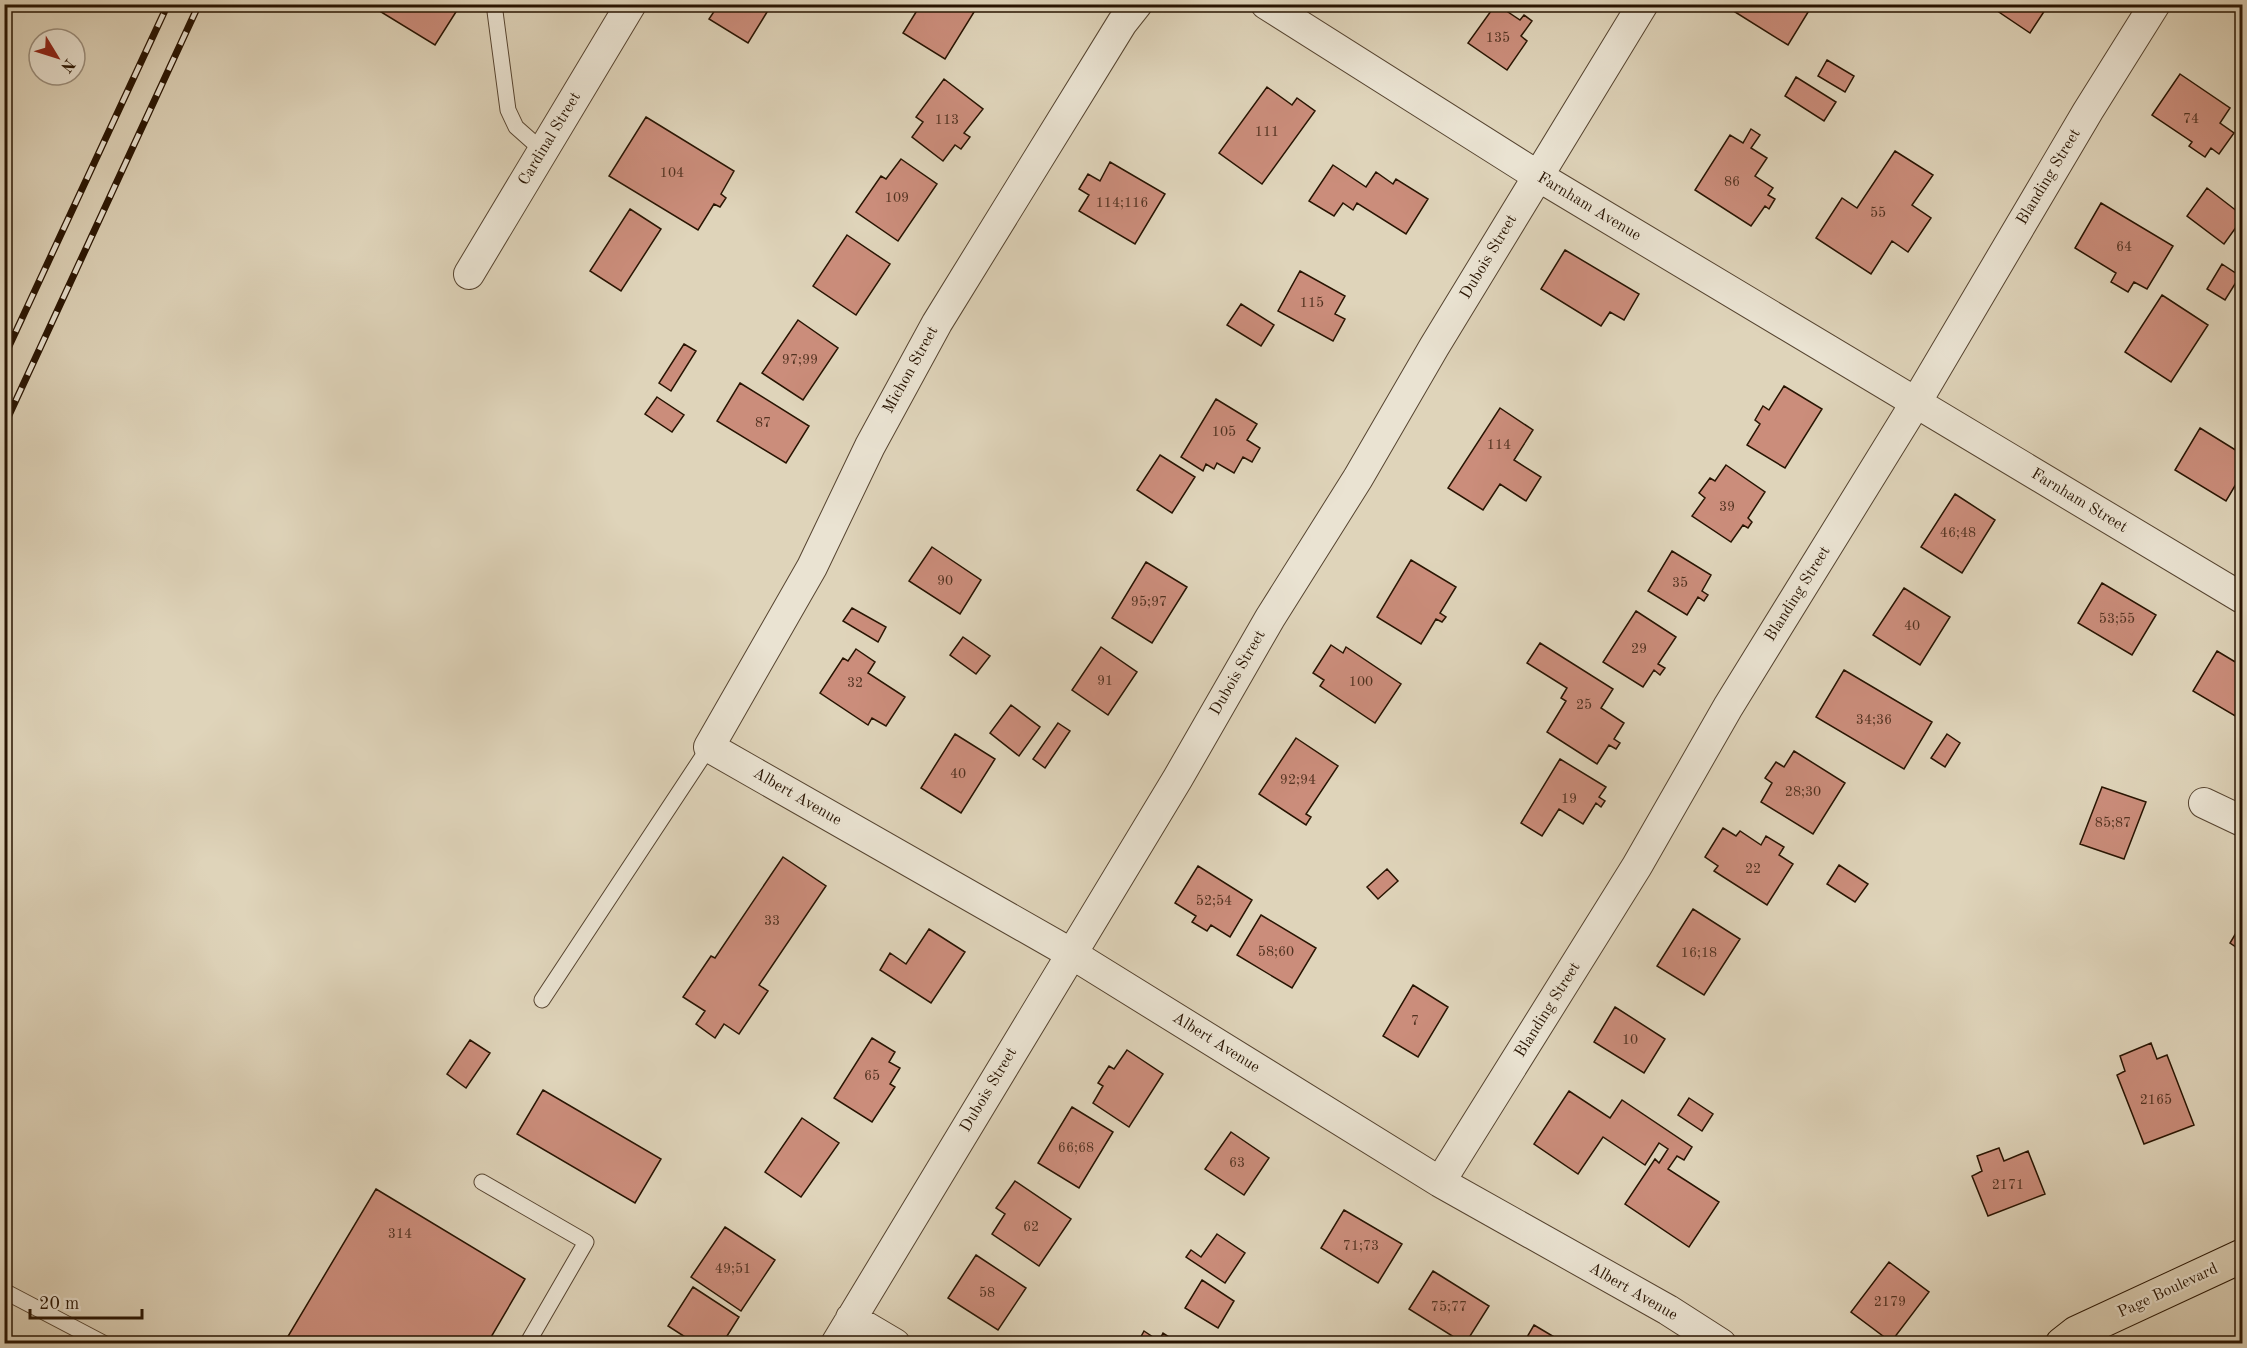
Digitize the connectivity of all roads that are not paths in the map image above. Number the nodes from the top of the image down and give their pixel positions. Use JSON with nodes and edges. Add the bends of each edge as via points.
{"nodes":[{"id":1,"x":494,"y":4,"type":"edge"},
{"id":2,"x":631,"y":4,"type":"edge"},
{"id":3,"x":1137,"y":4,"type":"edge"},
{"id":4,"x":1266,"y":4,"type":"edge"},
{"id":5,"x":1643,"y":4,"type":"edge"},
{"id":6,"x":2155,"y":4,"type":"edge"},
{"id":7,"x":543,"y":151,"type":"junction"},
{"id":8,"x":1538,"y":176,"type":"junction"},
{"id":9,"x":469,"y":274,"type":"dead end"},
{"id":10,"x":1915,"y":404,"type":"junction"},
{"id":11,"x":2242,"y":598,"type":"edge"},
{"id":12,"x":709,"y":747,"type":"junction"},
{"id":13,"x":2204,"y":803,"type":"dead end"},
{"id":14,"x":2242,"y":820,"type":"edge"},
{"id":15,"x":1072,"y":954,"type":"junction"},
{"id":16,"x":542,"y":999,"type":"dead end"},
{"id":17,"x":483,"y":1182,"type":"dead end"},
{"id":18,"x":1440,"y":1182,"type":"junction"},
{"id":19,"x":2242,"y":1256,"type":"edge"},
{"id":20,"x":4,"y":1290,"type":"edge"},
{"id":21,"x":851,"y":1318,"type":"junction"},
{"id":22,"x":105,"y":1344,"type":"edge"},
{"id":23,"x":527,"y":1344,"type":"edge"},
{"id":24,"x":836,"y":1344,"type":"edge"},
{"id":25,"x":895,"y":1344,"type":"edge"},
{"id":26,"x":1720,"y":1344,"type":"edge"},
{"id":27,"x":2062,"y":1344,"type":"edge"}],
"edges":[{"from":1,"to":7,"type":"lane","via":[[508,110],[516,127]]},
{"from":2,"to":7,"type":"street","name":"Cardinal Street"},
{"from":3,"to":12,"type":"street","name":"Michon Street","via":[[937,323],[870,446],[812,567]]},
{"from":4,"to":8,"type":"street","name":"Farnham Avenue"},
{"from":5,"to":8,"type":"street","name":"Dubois Street"},
{"from":6,"to":10,"type":"street","name":"Blanding Street"},
{"from":7,"to":9,"type":"street","name":"Cardinal Street"},
{"from":8,"to":10,"type":"street","name":"Farnham Avenue"},
{"from":8,"to":15,"type":"street","name":"Dubois Street"},
{"from":10,"to":11,"type":"street","name":"Farnham Street"},
{"from":10,"to":18,"type":"street","name":"Blanding Street","via":[[1728,707],[1637,866]]},
{"from":12,"to":15,"type":"street","name":"Albert Avenue"},
{"from":12,"to":16,"type":"lane"},
{"from":13,"to":14,"type":"street"},
{"from":15,"to":18,"type":"street","name":"Albert Avenue"},
{"from":15,"to":21,"type":"street","name":"Dubois Street"},
{"from":17,"to":23,"type":"lane","via":[[586,1242]]},
{"from":18,"to":26,"type":"street","name":"Albert Avenue","via":[[1668,1310]]},
{"from":19,"to":27,"type":"main road","name":"Page Boulevard"},
{"from":20,"to":22,"type":"lane"},
{"from":21,"to":24,"type":"street","name":"Dubois Street"},
{"from":21,"to":25,"type":"street"}]}
